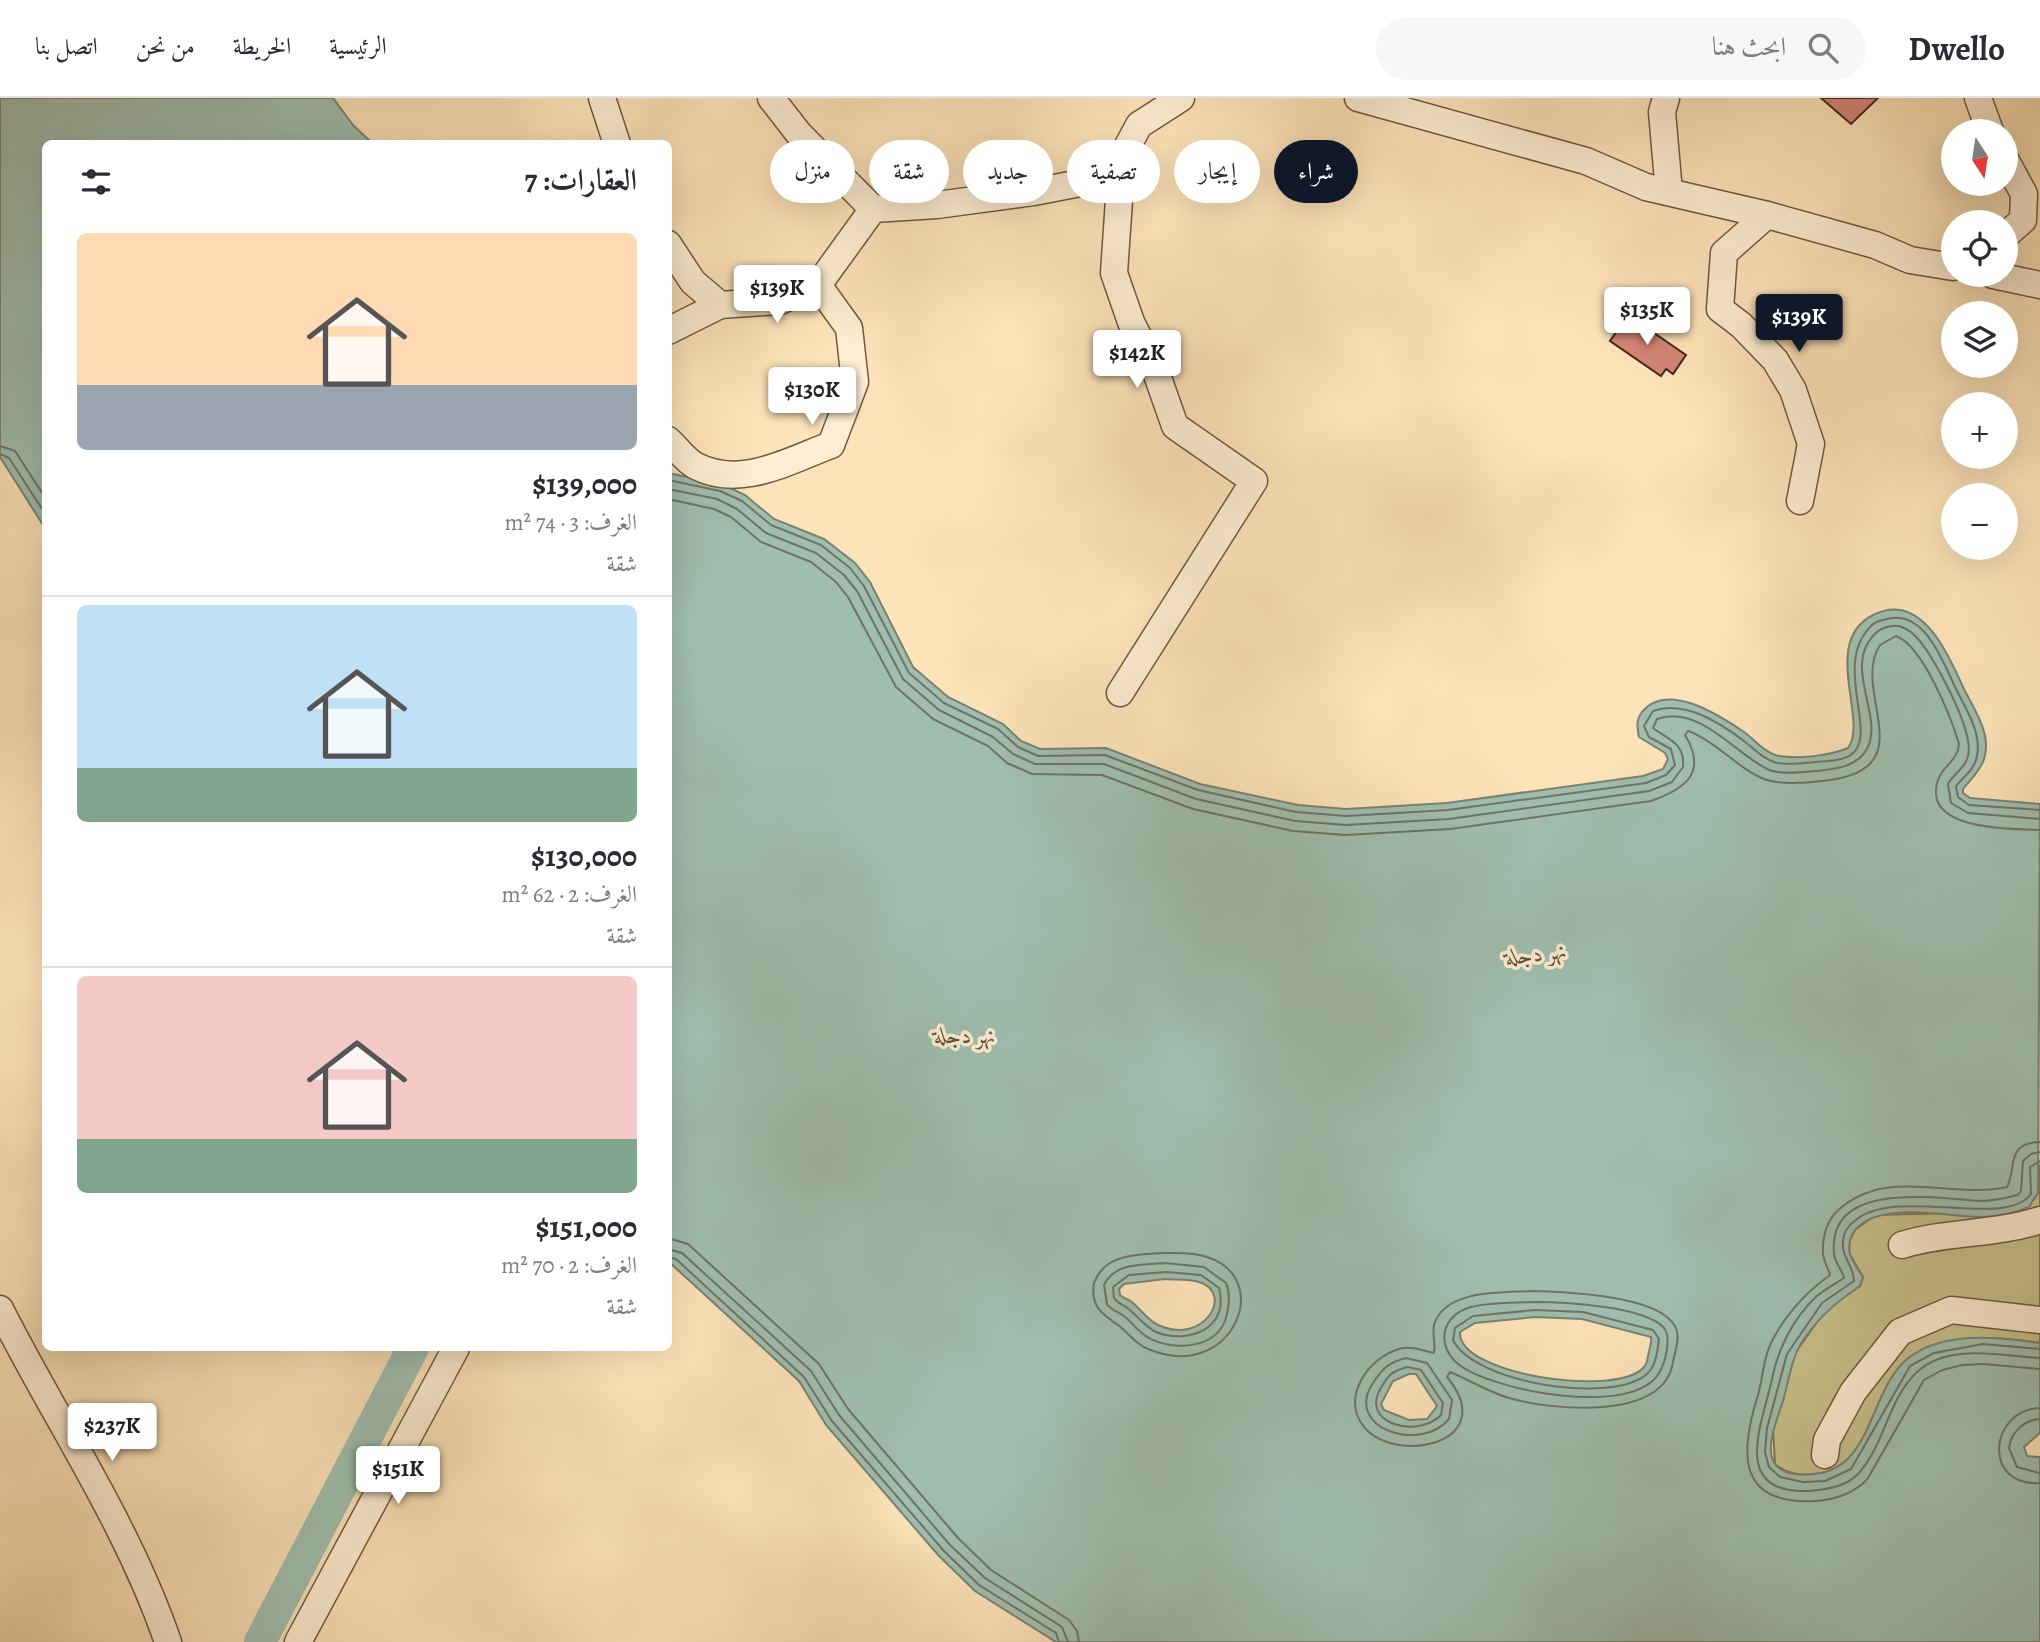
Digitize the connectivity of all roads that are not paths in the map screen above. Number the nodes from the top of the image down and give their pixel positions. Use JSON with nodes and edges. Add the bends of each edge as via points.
{"nodes":[{"id":1,"x":602,"y":98,"type":"edge"},
{"id":2,"x":771,"y":98,"type":"edge"},
{"id":3,"x":1181,"y":98,"type":"edge"},
{"id":4,"x":1358,"y":98,"type":"edge"},
{"id":5,"x":1666,"y":98,"type":"edge"},
{"id":6,"x":1978,"y":98,"type":"edge"},
{"id":7,"x":1986,"y":119,"type":"edge"},
{"id":8,"x":616,"y":140,"type":"edge"},
{"id":9,"x":1131,"y":140,"type":"edge"},
{"id":10,"x":2018,"y":183,"type":"edge"},
{"id":11,"x":1067,"y":186,"type":"edge"},
{"id":12,"x":1670,"y":192,"type":"junction"},
{"id":13,"x":1119,"y":203,"type":"edge"},
{"id":14,"x":873,"y":209,"type":"junction"},
{"id":15,"x":1767,"y":215,"type":"junction"},
{"id":16,"x":2018,"y":224,"type":"edge"},
{"id":17,"x":672,"y":250,"type":"edge"},
{"id":18,"x":1941,"y":265,"type":"edge"},
{"id":19,"x":2018,"y":280,"type":"edge"},
{"id":20,"x":818,"y":285,"type":"junction"},
{"id":21,"x":2040,"y":285,"type":"edge"},
{"id":22,"x":720,"y":305,"type":"junction"},
{"id":23,"x":672,"y":329,"type":"edge"},
{"id":24,"x":672,"y":444,"type":"edge"},
{"id":25,"x":1800,"y":501,"type":"dead end"},
{"id":26,"x":1120,"y":693,"type":"dead end"},
{"id":27,"x":2040,"y":1220,"type":"edge"},
{"id":28,"x":1902,"y":1245,"type":"dead end"},
{"id":29,"x":0,"y":1308,"type":"edge"},
{"id":30,"x":2040,"y":1320,"type":"edge"},
{"id":31,"x":454,"y":1351,"type":"edge"},
{"id":32,"x":1825,"y":1455,"type":"dead end"},
{"id":33,"x":168,"y":1642,"type":"edge"},
{"id":34,"x":298,"y":1642,"type":"edge"}],
"edges":[{"from":1,"to":8,"type":"street"},
{"from":2,"to":14,"type":"street","via":[[799,134]]},
{"from":3,"to":9,"type":"street","via":[[1139,125]]},
{"from":4,"to":12,"type":"street","via":[[1586,161],[1646,187]]},
{"from":5,"to":12,"type":"street","via":[[1662,111]]},
{"from":6,"to":7,"type":"street"},
{"from":10,"to":16,"type":"street","via":[[2024,194],[2023,220]]},
{"from":11,"to":14,"type":"street","via":[[937,205]]},
{"from":12,"to":15,"type":"street"},
{"from":13,"to":26,"type":"street","via":[[1114,273],[1175,426],[1254,481]]},
{"from":14,"to":20,"type":"street"},
{"from":15,"to":18,"type":"street","via":[[1910,260]]},
{"from":15,"to":25,"type":"street","via":[[1724,253],[1720,309],[1775,360],[1793,390],[1811,444]]},
{"from":17,"to":22,"type":"street","via":[[693,282]]},
{"from":19,"to":21,"type":"street"},
{"from":20,"to":22,"type":"street","via":[[780,302]]},
{"from":20,"to":24,"type":"street","via":[[849,328],[855,382],[831,445],[736,477],[695,466]]},
{"from":22,"to":23,"type":"street"},
{"from":27,"to":28,"type":"street","via":[[2014,1229]]},
{"from":29,"to":33,"type":"street","via":[[117,1520]]},
{"from":30,"to":32,"type":"street","via":[[1951,1310],[1900,1332],[1853,1392],[1827,1440]]},
{"from":31,"to":34,"type":"street"}]}
